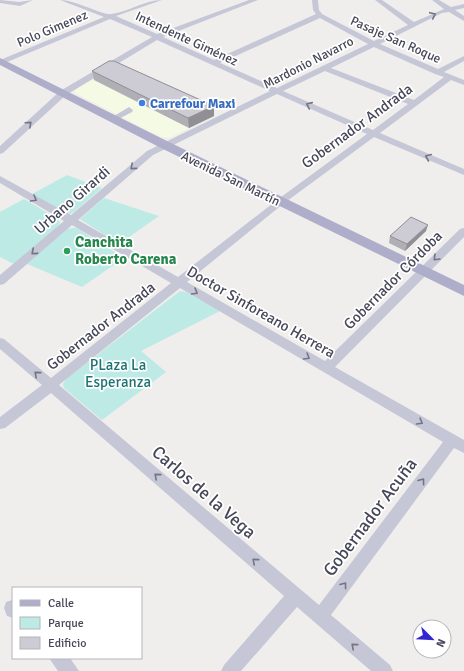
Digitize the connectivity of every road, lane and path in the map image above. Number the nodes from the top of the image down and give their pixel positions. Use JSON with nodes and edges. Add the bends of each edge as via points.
{"nodes":[{"id":1,"x":30,"y":0,"type":"edge"},
{"id":2,"x":67,"y":0,"type":"edge"},
{"id":3,"x":159,"y":0,"type":"edge"},
{"id":4,"x":254,"y":0,"type":"edge"},
{"id":5,"x":315,"y":0,"type":"edge"},
{"id":6,"x":378,"y":0,"type":"edge"},
{"id":7,"x":435,"y":0,"type":"edge"},
{"id":8,"x":0,"y":1,"type":"edge"},
{"id":9,"x":464,"y":6,"type":"edge"},
{"id":10,"x":449,"y":9,"type":"junction"},
{"id":11,"x":320,"y":15,"type":"junction"},
{"id":12,"x":111,"y":16,"type":"junction"},
{"id":13,"x":464,"y":19,"type":"edge"},
{"id":14,"x":413,"y":25,"type":"junction"},
{"id":15,"x":157,"y":37,"type":"junction"},
{"id":16,"x":373,"y":44,"type":"junction"},
{"id":17,"x":464,"y":58,"type":"edge"},
{"id":18,"x":1,"y":62,"type":"edge"},
{"id":19,"x":214,"y":63,"type":"junction"},
{"id":20,"x":324,"y":68,"type":"junction"},
{"id":21,"x":438,"y":72,"type":"junction"},
{"id":22,"x":450,"y":77,"type":"junction"},
{"id":23,"x":464,"y":83,"type":"edge"},
{"id":24,"x":278,"y":92,"type":"junction"},
{"id":25,"x":63,"y":94,"type":"junction"},
{"id":26,"x":414,"y":103,"type":"junction"},
{"id":27,"x":129,"y":110,"type":"dead end"},
{"id":28,"x":113,"y":119,"type":"junction"},
{"id":29,"x":373,"y":134,"type":"junction"},
{"id":30,"x":165,"y":145,"type":"junction"},
{"id":31,"x":0,"y":151,"type":"edge"},
{"id":32,"x":464,"y":172,"type":"edge"},
{"id":33,"x":0,"y":179,"type":"edge"},
{"id":34,"x":280,"y":202,"type":"junction"},
{"id":35,"x":71,"y":220,"type":"junction"},
{"id":36,"x":464,"y":231,"type":"edge"},
{"id":37,"x":423,"y":272,"type":"junction"},
{"id":38,"x":0,"y":281,"type":"edge"},
{"id":39,"x":179,"y":283,"type":"junction"},
{"id":40,"x":464,"y":292,"type":"edge"},
{"id":41,"x":0,"y":342,"type":"edge"},
{"id":42,"x":326,"y":368,"type":"junction"},
{"id":43,"x":51,"y":385,"type":"junction"},
{"id":44,"x":0,"y":424,"type":"edge"},
{"id":45,"x":458,"y":444,"type":"edge"},
{"id":46,"x":296,"y":596,"type":"junction"},
{"id":47,"x":320,"y":617,"type":"junction"},
{"id":48,"x":59,"y":659,"type":"edge"},
{"id":49,"x":70,"y":671,"type":"edge"},
{"id":50,"x":230,"y":671,"type":"edge"},
{"id":51,"x":384,"y":671,"type":"edge"}],
"edges":[{"from":1,"to":8,"type":"street","via":[[20,4]]},
{"from":2,"to":12,"type":"street","name":"Intendente Giménez"},
{"from":3,"to":12,"type":"street","name":"Polo Gimenez"},
{"from":4,"to":15,"type":"street"},
{"from":5,"to":11,"type":"street","via":[[316,10]]},
{"from":6,"to":14,"type":"street"},
{"from":7,"to":10,"type":"street"},
{"from":9,"to":10,"type":"street","name":"Mardonio Navarro"},
{"from":10,"to":13,"type":"street"},
{"from":14,"to":10,"type":"street","name":"Mardonio Navarro","one_way":true},
{"from":11,"to":16,"type":"street","name":"Pasaje San Roque"},
{"from":11,"to":19,"type":"street"},
{"from":12,"to":15,"type":"street","name":"Intendente Giménez"},
{"from":12,"to":18,"type":"street","name":"Polo Gimenez"},
{"from":14,"to":16,"type":"street","name":"Mardonio Navarro"},
{"from":15,"to":19,"type":"street","name":"Intendente Giménez"},
{"from":15,"to":25,"type":"street","via":[[116,65]]},
{"from":16,"to":20,"type":"street","name":"Mardonio Navarro"},
{"from":16,"to":21,"type":"street","name":"Pasaje San Roque"},
{"from":17,"to":21,"type":"street"},
{"from":18,"to":25,"type":"main road","name":"Avenida San Martín"},
{"from":19,"to":24,"type":"street","name":"Intendente Giménez"},
{"from":20,"to":24,"type":"street","name":"Mardonio Navarro"},
{"from":20,"to":26,"type":"street"},
{"from":21,"to":22,"type":"street","name":"Pasaje San Roque"},
{"from":22,"to":23,"type":"street","name":"Pasaje San Roque"},
{"from":22,"to":26,"type":"street","name":"Gobernador Andrada"},
{"from":29,"to":24,"type":"street","name":"Intendente Giménez","one_way":true},
{"from":24,"to":30,"type":"street","name":"Mardonio Navarro","via":[[223,114]]},
{"from":25,"to":28,"type":"main road","name":"Avenida San Martín"},
{"from":31,"to":25,"type":"street","one_way":true},
{"from":26,"to":29,"type":"street","name":"Gobernador Andrada"},
{"from":27,"to":28,"type":"street"},
{"from":28,"to":30,"type":"main road","name":"Avenida San Martín"},
{"from":32,"to":29,"type":"street","name":"Intendente Giménez","one_way":true},
{"from":29,"to":34,"type":"street","name":"Gobernador Andrada"},
{"from":30,"to":34,"type":"main road","name":"Avenida San Martín"},
{"from":30,"to":35,"type":"street","name":"Urbano Girardi","one_way":true,"via":[[150,152]]},
{"from":33,"to":35,"type":"street","name":"Doctor Sinforeano Herrera","one_way":true},
{"from":34,"to":37,"type":"main road","name":"Avenida San Martín"},
{"from":34,"to":39,"type":"street","name":"Gobernador Andrada"},
{"from":35,"to":38,"type":"street","name":"Urbano Girardi","one_way":true},
{"from":35,"to":39,"type":"street","name":"Doctor Sinforeano Herrera"},
{"from":36,"to":37,"type":"street","name":"Gobernador Córdoba","one_way":true},
{"from":37,"to":40,"type":"main road","name":"Avenida San Martín"},
{"from":37,"to":42,"type":"street","name":"Gobernador Córdoba"},
{"from":39,"to":42,"type":"street","name":"Doctor Sinforeano Herrera","one_way":true},
{"from":39,"to":43,"type":"street","name":"Gobernador Andrada"},
{"from":43,"to":41,"type":"street","name":"Carlos de la Vega","one_way":true},
{"from":42,"to":45,"type":"street","name":"Doctor Sinforeano Herrera","one_way":true},
{"from":43,"to":44,"type":"street","name":"Gobernador Andrada"},
{"from":46,"to":43,"type":"street","name":"Carlos de la Vega","one_way":true},
{"from":47,"to":45,"type":"street","name":"Gobernador Acuña","one_way":true},
{"from":46,"to":47,"type":"street","name":"Carlos de la Vega"},
{"from":46,"to":50,"type":"street"},
{"from":51,"to":47,"type":"street","name":"Carlos de la Vega","one_way":true},
{"from":48,"to":49,"type":"street"}]}
